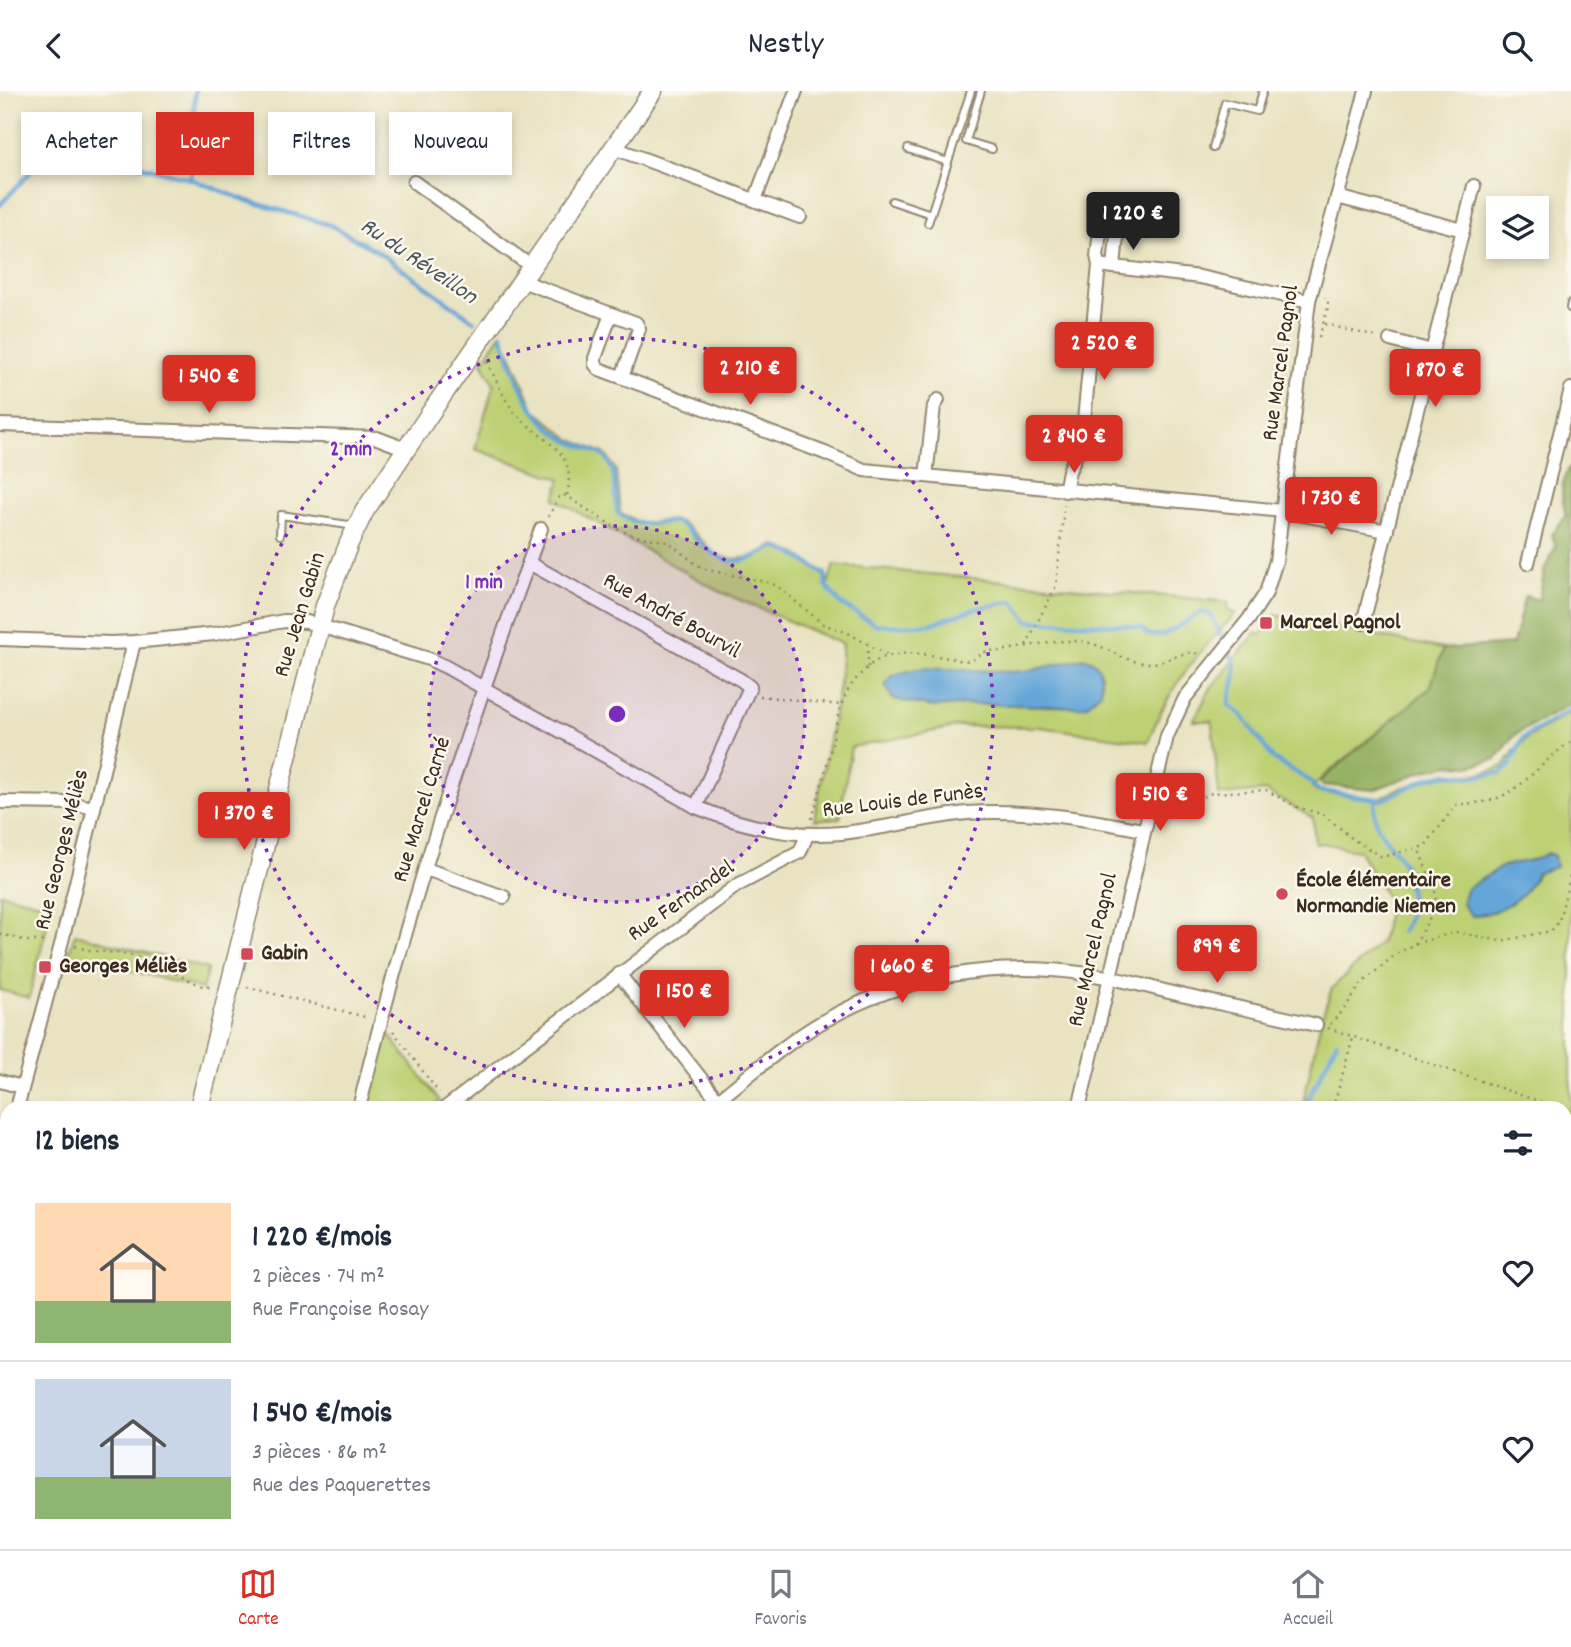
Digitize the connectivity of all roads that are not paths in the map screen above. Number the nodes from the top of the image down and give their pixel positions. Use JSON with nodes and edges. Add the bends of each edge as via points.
{"nodes":[{"id":1,"x":653,"y":91,"type":"edge"},
{"id":2,"x":796,"y":91,"type":"edge"},
{"id":3,"x":971,"y":91,"type":"edge"},
{"id":4,"x":981,"y":91,"type":"edge"},
{"id":5,"x":1264,"y":91,"type":"edge"},
{"id":6,"x":1366,"y":91,"type":"edge"},
{"id":7,"x":614,"y":148,"type":"junction"},
{"id":8,"x":1213,"y":148,"type":"dead end"},
{"id":9,"x":908,"y":149,"type":"dead end"},
{"id":10,"x":992,"y":149,"type":"dead end"},
{"id":11,"x":948,"y":162,"type":"junction"},
{"id":12,"x":414,"y":182,"type":"dead end"},
{"id":13,"x":1474,"y":186,"type":"dead end"},
{"id":14,"x":1337,"y":197,"type":"junction"},
{"id":15,"x":755,"y":200,"type":"junction"},
{"id":16,"x":892,"y":201,"type":"dead end"},
{"id":17,"x":931,"y":213,"type":"junction"},
{"id":18,"x":800,"y":218,"type":"dead end"},
{"id":19,"x":928,"y":223,"type":"dead end"},
{"id":20,"x":1463,"y":230,"type":"junction"},
{"id":21,"x":1099,"y":265,"type":"junction"},
{"id":22,"x":1114,"y":267,"type":"junction"},
{"id":23,"x":527,"y":274,"type":"junction"},
{"id":24,"x":1309,"y":301,"type":"junction"},
{"id":25,"x":611,"y":314,"type":"junction"},
{"id":26,"x":1390,"y":340,"type":"road end"},
{"id":27,"x":1432,"y":351,"type":"junction"},
{"id":28,"x":622,"y":377,"type":"junction"},
{"id":29,"x":1571,"y":389,"type":"edge"},
{"id":30,"x":938,"y":400,"type":"dead end"},
{"id":31,"x":0,"y":425,"type":"edge"},
{"id":32,"x":406,"y":449,"type":"junction"},
{"id":33,"x":926,"y":475,"type":"junction"},
{"id":34,"x":1066,"y":491,"type":"junction"},
{"id":35,"x":1282,"y":511,"type":"junction"},
{"id":36,"x":357,"y":526,"type":"junction"},
{"id":37,"x":541,"y":529,"type":"road end"},
{"id":38,"x":1387,"y":531,"type":"junction"},
{"id":39,"x":280,"y":535,"type":"dead end"},
{"id":40,"x":529,"y":563,"type":"junction"},
{"id":41,"x":1528,"y":563,"type":"dead end"},
{"id":42,"x":1363,"y":623,"type":"dead end"},
{"id":43,"x":328,"y":628,"type":"junction"},
{"id":44,"x":0,"y":639,"type":"edge"},
{"id":45,"x":134,"y":642,"type":"junction"},
{"id":46,"x":483,"y":687,"type":"junction"},
{"id":47,"x":0,"y":802,"type":"edge"},
{"id":48,"x":696,"y":807,"type":"junction"},
{"id":49,"x":94,"y":808,"type":"junction"},
{"id":50,"x":1143,"y":830,"type":"junction"},
{"id":51,"x":807,"y":835,"type":"junction"},
{"id":52,"x":426,"y":869,"type":"junction"},
{"id":53,"x":504,"y":897,"type":"dead end"},
{"id":54,"x":619,"y":974,"type":"junction"},
{"id":55,"x":1110,"y":979,"type":"junction"},
{"id":56,"x":1321,"y":1026,"type":"road end"},
{"id":57,"x":0,"y":1081,"type":"edge"},
{"id":58,"x":22,"y":1087,"type":"junction"},
{"id":59,"x":19,"y":1101,"type":"edge"},
{"id":60,"x":201,"y":1101,"type":"edge"},
{"id":61,"x":361,"y":1101,"type":"edge"},
{"id":62,"x":454,"y":1101,"type":"edge"},
{"id":63,"x":714,"y":1101,"type":"edge"},
{"id":64,"x":722,"y":1101,"type":"edge"},
{"id":65,"x":1081,"y":1101,"type":"edge"}],
"edges":[{"from":1,"to":7,"type":"street","name":"Rue Jean Gabin"},
{"from":2,"to":15,"type":"street"},
{"from":3,"to":11,"type":"lane"},
{"from":4,"to":10,"type":"lane","via":[[966,141]]},
{"from":5,"to":8,"type":"lane","via":[[1257,111],[1225,103]]},
{"from":6,"to":14,"type":"street","name":"Rue Marcel Pagnol"},
{"from":7,"to":15,"type":"street"},
{"from":7,"to":23,"type":"street","name":"Rue Jean Gabin"},
{"from":9,"to":11,"type":"lane"},
{"from":11,"to":17,"type":"lane"},
{"from":12,"to":23,"type":"street"},
{"from":13,"to":20,"type":"street"},
{"from":14,"to":20,"type":"street"},
{"from":14,"to":24,"type":"street","name":"Rue Marcel Pagnol"},
{"from":15,"to":18,"type":"street"},
{"from":16,"to":17,"type":"lane"},
{"from":17,"to":19,"type":"lane"},
{"from":20,"to":27,"type":"street"},
{"from":21,"to":22,"type":"street"},
{"from":21,"to":22,"type":"street","via":[[1101,223],[1110,219],[1118,225]]},
{"from":21,"to":34,"type":"street","via":[[1082,441]]},
{"from":22,"to":24,"type":"street","via":[[1200,277]]},
{"from":23,"to":25,"type":"street"},
{"from":23,"to":32,"type":"street","name":"Rue Jean Gabin"},
{"from":24,"to":35,"type":"street","name":"Rue Marcel Pagnol"},
{"from":25,"to":28,"type":"street","via":[[595,364]]},
{"from":25,"to":28,"type":"street","via":[[636,323],[639,329]]},
{"from":26,"to":27,"type":"street"},
{"from":27,"to":38,"type":"street"},
{"from":28,"to":33,"type":"street","via":[[864,470]]},
{"from":29,"to":41,"type":"street"},
{"from":30,"to":33,"type":"street"},
{"from":31,"to":32,"type":"street","via":[[377,438]]},
{"from":32,"to":36,"type":"street","name":"Rue Jean Gabin"},
{"from":33,"to":34,"type":"street"},
{"from":34,"to":35,"type":"street"},
{"from":35,"to":38,"type":"street"},
{"from":35,"to":50,"type":"street","name":"Rue Marcel Pagnol","via":[[1276,561],[1266,593],[1185,698],[1168,733]]},
{"from":36,"to":39,"type":"lane","via":[[281,515]]},
{"from":36,"to":43,"type":"street","name":"Rue Jean Gabin","via":[[327,599]]},
{"from":37,"to":40,"type":"street","name":"Rue Marcel Carné"},
{"from":38,"to":42,"type":"street"},
{"from":40,"to":46,"type":"street","name":"Rue Marcel Carné"},
{"from":40,"to":48,"type":"street","name":"Rue André Bourvil","via":[[750,687]]},
{"from":43,"to":45,"type":"street","name":"Rue Louis de Funès","via":[[284,621]]},
{"from":43,"to":46,"type":"street","name":"Rue Louis de Funès","via":[[429,659]]},
{"from":43,"to":60,"type":"street","name":"Rue Jean Gabin"},
{"from":44,"to":45,"type":"street","name":"Rue Louis de Funès"},
{"from":45,"to":49,"type":"street","name":"Rue Georges Méliès"},
{"from":46,"to":48,"type":"street","name":"Rue Louis de Funès"},
{"from":46,"to":52,"type":"street","name":"Rue Marcel Carné"},
{"from":47,"to":49,"type":"street"},
{"from":48,"to":51,"type":"street","name":"Rue Louis de Funès","via":[[734,823]]},
{"from":49,"to":58,"type":"street","name":"Rue Georges Méliès"},
{"from":50,"to":51,"type":"street","name":"Rue Louis de Funès","via":[[1061,816],[1000,812]]},
{"from":50,"to":55,"type":"street","name":"Rue Marcel Pagnol"},
{"from":51,"to":54,"type":"street","name":"Rue Fernandel","via":[[800,852],[736,886]]},
{"from":52,"to":53,"type":"street"},
{"from":52,"to":61,"type":"street","name":"Rue Marcel Carné"},
{"from":54,"to":62,"type":"street","name":"Rue Fernandel"},
{"from":54,"to":63,"type":"street"},
{"from":55,"to":56,"type":"street"},
{"from":55,"to":64,"type":"street","via":[[1027,969],[965,971],[917,982],[869,999],[799,1036]]},
{"from":55,"to":65,"type":"street","name":"Rue Marcel Pagnol"},
{"from":57,"to":58,"type":"street"},
{"from":58,"to":59,"type":"street","name":"Rue Georges Méliès"}]}
